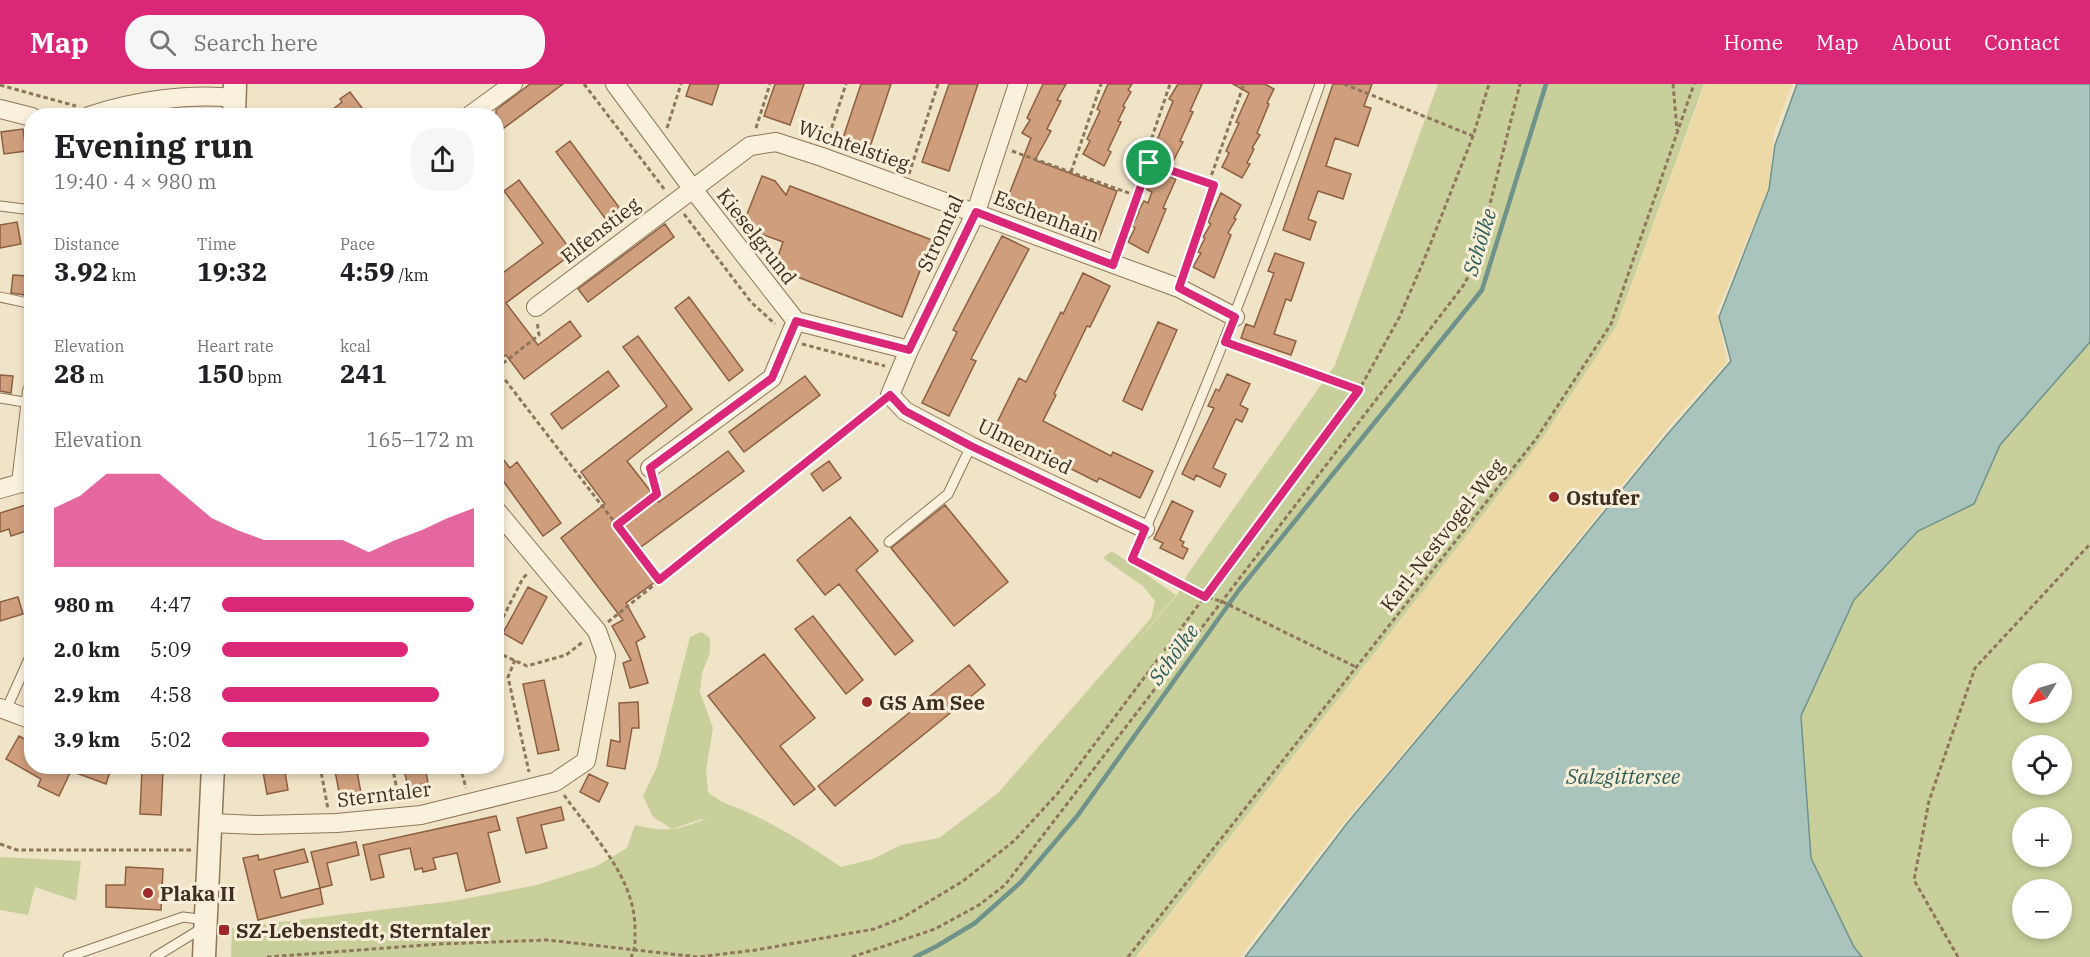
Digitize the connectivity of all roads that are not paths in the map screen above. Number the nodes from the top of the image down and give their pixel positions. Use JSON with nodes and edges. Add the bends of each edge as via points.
{"nodes":[{"id":1,"x":615,"y":84,"type":"edge"},
{"id":2,"x":1018,"y":84,"type":"edge"},
{"id":3,"x":1320,"y":84,"type":"edge"},
{"id":4,"x":508,"y":85,"type":"edge"},
{"id":5,"x":235,"y":99,"type":"edge"},
{"id":6,"x":126,"y":108,"type":"edge"},
{"id":7,"x":479,"y":108,"type":"edge"},
{"id":8,"x":0,"y":109,"type":"edge"},
{"id":9,"x":24,"y":115,"type":"edge"},
{"id":10,"x":692,"y":188,"type":"junction"},
{"id":11,"x":0,"y":206,"type":"edge"},
{"id":12,"x":24,"y":209,"type":"edge"},
{"id":13,"x":976,"y":212,"type":"junction"},
{"id":14,"x":0,"y":297,"type":"edge"},
{"id":15,"x":24,"y":302,"type":"edge"},
{"id":16,"x":536,"y":307,"type":"road end"},
{"id":17,"x":1235,"y":317,"type":"junction"},
{"id":18,"x":796,"y":321,"type":"junction"},
{"id":19,"x":909,"y":350,"type":"junction"},
{"id":20,"x":890,"y":395,"type":"joint"},
{"id":21,"x":24,"y":397,"type":"edge"},
{"id":22,"x":0,"y":398,"type":"edge"},
{"id":23,"x":971,"y":446,"type":"junction"},
{"id":24,"x":650,"y":468,"type":"road end"},
{"id":25,"x":24,"y":484,"type":"edge"},
{"id":26,"x":0,"y":489,"type":"edge"},
{"id":27,"x":504,"y":520,"type":"edge"},
{"id":28,"x":1145,"y":529,"type":"junction"},
{"id":29,"x":889,"y":542,"type":"dead end"},
{"id":30,"x":1132,"y":559,"type":"road end"},
{"id":31,"x":24,"y":668,"type":"edge"},
{"id":32,"x":3,"y":709,"type":"edge"},
{"id":33,"x":24,"y":717,"type":"edge"},
{"id":34,"x":213,"y":774,"type":"edge"},
{"id":35,"x":211,"y":823,"type":"junction"},
{"id":36,"x":205,"y":923,"type":"junction"},
{"id":37,"x":68,"y":957,"type":"edge"},
{"id":38,"x":155,"y":957,"type":"edge"},
{"id":39,"x":204,"y":957,"type":"edge"}],
"edges":[{"from":1,"to":10,"type":"street","name":"Kieselgrund"},
{"from":2,"to":13,"type":"street","name":"Stromtal"},
{"from":3,"to":17,"type":"lane"},
{"from":4,"to":7,"type":"street"},
{"from":5,"to":6,"type":"street","via":[[179,98]]},
{"from":8,"to":9,"type":"street"},
{"from":10,"to":13,"type":"street","name":"Wichtelstieg","via":[[750,146],[776,142]]},
{"from":10,"to":16,"type":"street","name":"Elfenstieg"},
{"from":10,"to":18,"type":"street","name":"Kieselgrund"},
{"from":11,"to":12,"type":"lane"},
{"from":13,"to":17,"type":"street","name":"Eschenhain","via":[[1179,288]]},
{"from":13,"to":19,"type":"street","name":"Stromtal"},
{"from":14,"to":15,"type":"lane"},
{"from":17,"to":28,"type":"lane"},
{"from":18,"to":19,"type":"street"},
{"from":18,"to":24,"type":"street","via":[[772,378]]},
{"from":19,"to":20,"type":"street","name":"Stromtal"},
{"from":20,"to":23,"type":"street","name":"Ulmenried","via":[[905,411]]},
{"from":21,"to":22,"type":"lane"},
{"from":23,"to":28,"type":"street","name":"Ulmenried"},
{"from":23,"to":29,"type":"lane","via":[[948,494]]},
{"from":25,"to":26,"type":"street"},
{"from":27,"to":35,"type":"street","name":"Sterntaler","via":[[597,630],[606,656],[586,761],[555,782],[403,817],[331,824]]},
{"from":28,"to":30,"type":"lane"},
{"from":31,"to":32,"type":"lane"},
{"from":32,"to":33,"type":"street"},
{"from":34,"to":35,"type":"street"},
{"from":35,"to":36,"type":"street"},
{"from":36,"to":37,"type":"lane","via":[[183,917]]},
{"from":36,"to":38,"type":"lane"},
{"from":36,"to":39,"type":"street"}]}
